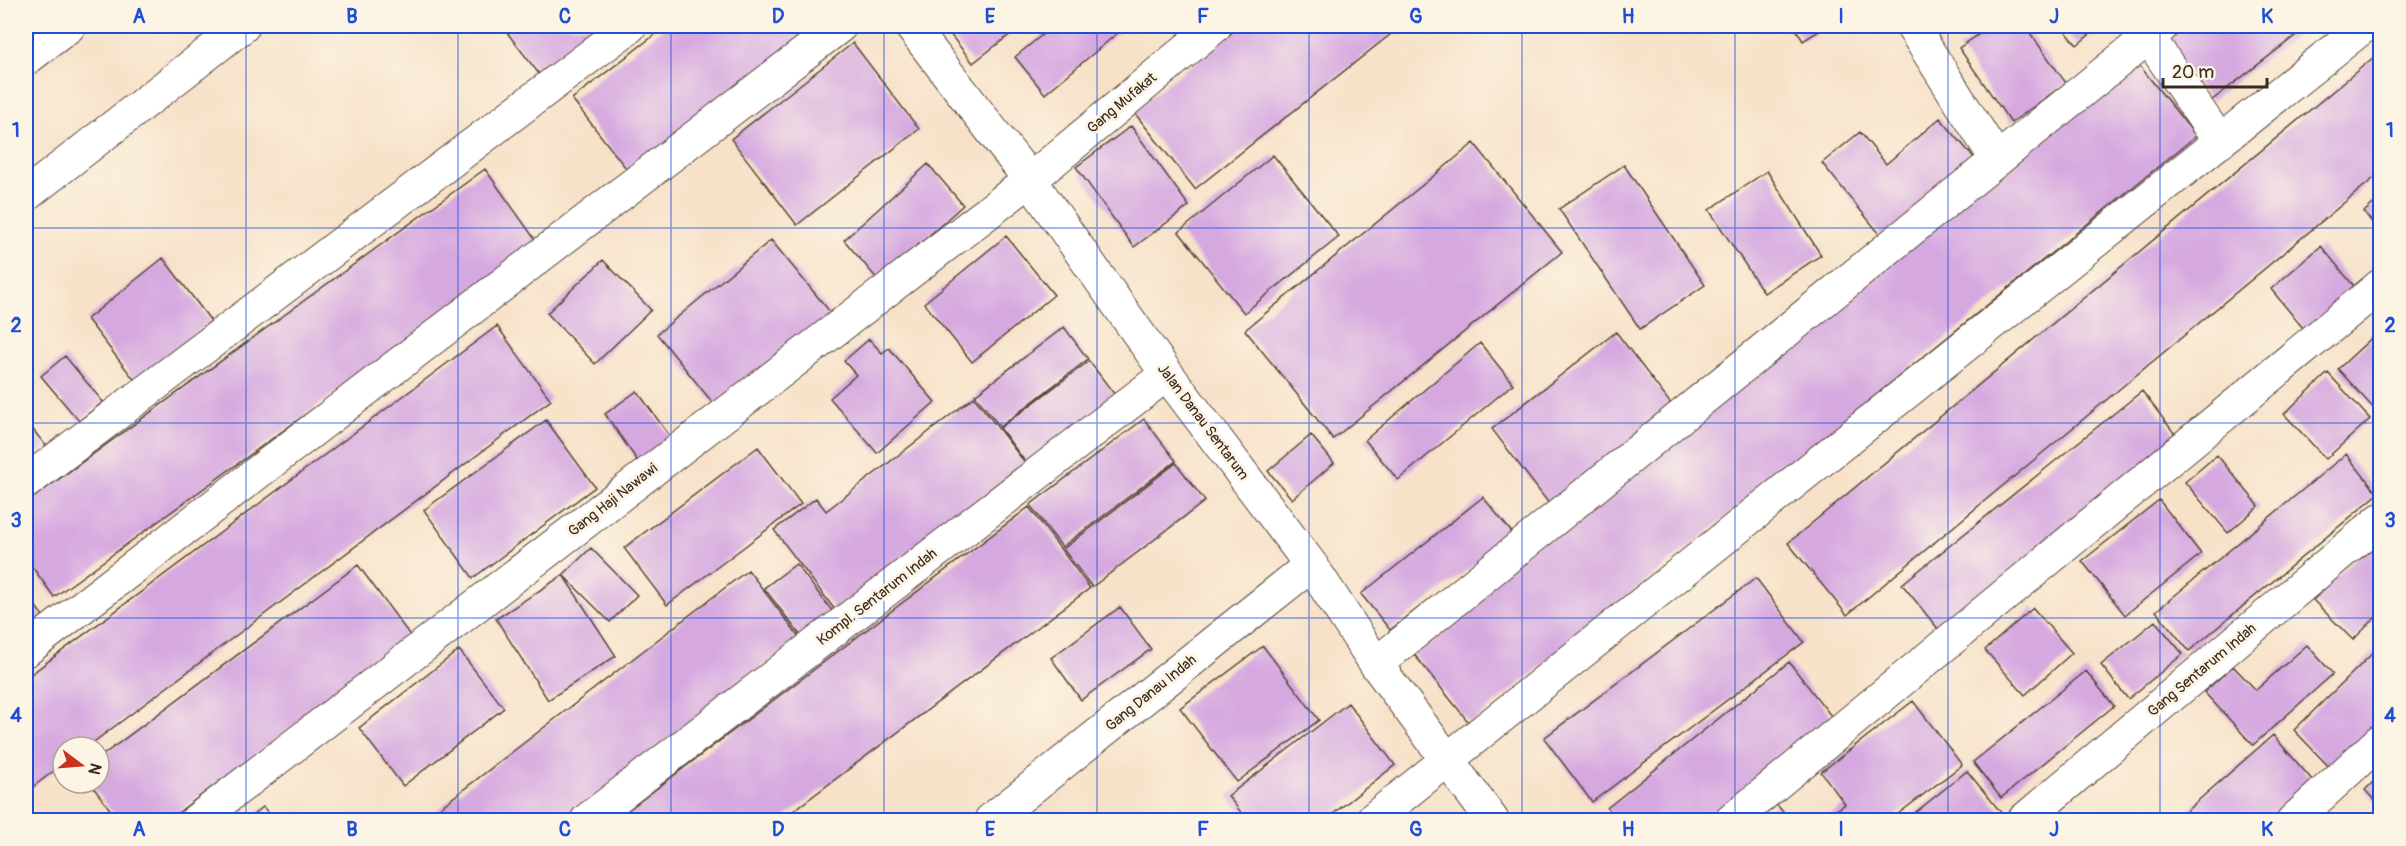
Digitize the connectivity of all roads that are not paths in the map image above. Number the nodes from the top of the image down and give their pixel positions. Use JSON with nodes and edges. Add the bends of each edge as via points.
{"nodes":[{"id":1,"x":69,"y":26,"type":"edge"},
{"id":2,"x":243,"y":26,"type":"edge"},
{"id":3,"x":630,"y":26,"type":"edge"},
{"id":4,"x":840,"y":26,"type":"edge"},
{"id":5,"x":911,"y":26,"type":"edge"},
{"id":6,"x":1215,"y":26,"type":"edge"},
{"id":7,"x":1912,"y":26,"type":"edge"},
{"id":8,"x":2364,"y":26,"type":"edge"},
{"id":9,"x":2150,"y":30,"type":"edge"},
{"id":10,"x":26,"y":59,"type":"edge"},
{"id":11,"x":2220,"y":142,"type":"junction"},
{"id":12,"x":1996,"y":160,"type":"junction"},
{"id":13,"x":1030,"y":180,"type":"junction"},
{"id":14,"x":26,"y":195,"type":"edge"},
{"id":15,"x":2380,"y":286,"type":"edge"},
{"id":16,"x":1167,"y":374,"type":"junction"},
{"id":17,"x":26,"y":482,"type":"edge"},
{"id":18,"x":2380,"y":520,"type":"edge"},
{"id":19,"x":1311,"y":565,"type":"junction"},
{"id":20,"x":26,"y":650,"type":"edge"},
{"id":21,"x":1376,"y":663,"type":"junction"},
{"id":22,"x":2380,"y":741,"type":"edge"},
{"id":23,"x":1447,"y":762,"type":"junction"},
{"id":24,"x":197,"y":820,"type":"edge"},
{"id":25,"x":587,"y":820,"type":"edge"},
{"id":26,"x":991,"y":820,"type":"edge"},
{"id":27,"x":1372,"y":820,"type":"edge"},
{"id":28,"x":1492,"y":820,"type":"edge"},
{"id":29,"x":1732,"y":820,"type":"edge"},
{"id":30,"x":2024,"y":820,"type":"edge"},
{"id":31,"x":2294,"y":820,"type":"edge"}],
"edges":[{"from":1,"to":10,"type":"street"},
{"from":2,"to":14,"type":"street"},
{"from":3,"to":17,"type":"street"},
{"from":4,"to":20,"type":"street"},
{"from":5,"to":13,"type":"street","name":"Jalan Danau Sentarum"},
{"from":6,"to":13,"type":"street","name":"Gang Mufakat"},
{"from":7,"to":12,"type":"street"},
{"from":8,"to":11,"type":"street"},
{"from":9,"to":11,"type":"street"},
{"from":9,"to":12,"type":"street"},
{"from":11,"to":23,"type":"street"},
{"from":12,"to":21,"type":"street"},
{"from":13,"to":16,"type":"street","name":"Jalan Danau Sentarum"},
{"from":13,"to":24,"type":"street","name":"Gang Haji Nawawi"},
{"from":15,"to":29,"type":"street"},
{"from":16,"to":19,"type":"street","name":"Jalan Danau Sentarum"},
{"from":16,"to":25,"type":"street","name":"Kompl. Sentarum Indah"},
{"from":18,"to":30,"type":"street","name":"Gang Sentarum Indah"},
{"from":19,"to":21,"type":"street","name":"Jalan Danau Sentarum"},
{"from":19,"to":26,"type":"street","name":"Gang Danau Indah"},
{"from":21,"to":23,"type":"street","name":"Jalan Danau Sentarum"},
{"from":22,"to":31,"type":"street"},
{"from":23,"to":27,"type":"street"},
{"from":23,"to":28,"type":"street","name":"Jalan Danau Sentarum"}]}
